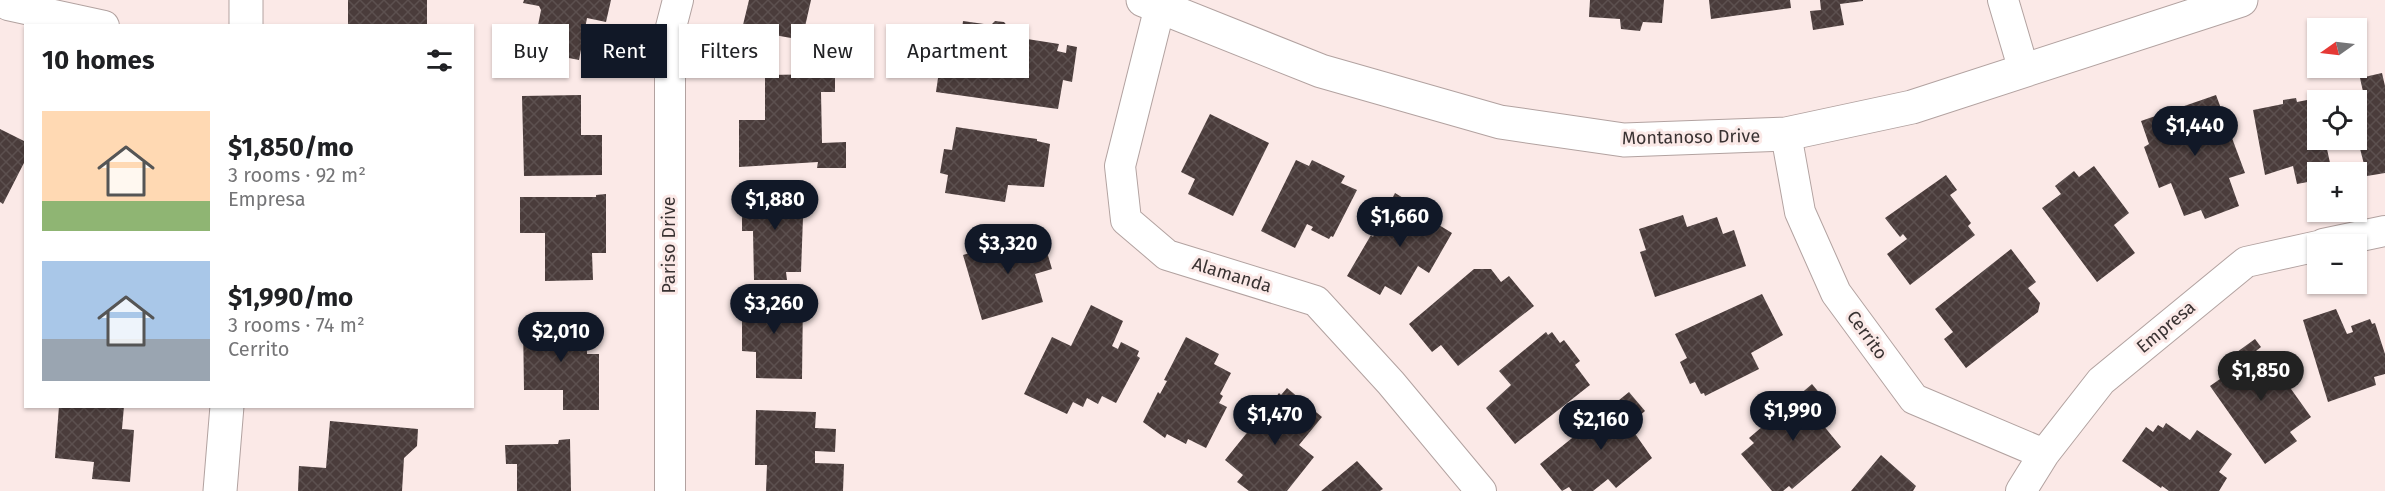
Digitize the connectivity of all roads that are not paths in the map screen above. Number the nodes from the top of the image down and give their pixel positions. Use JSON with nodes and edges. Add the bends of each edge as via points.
{"nodes":[{"id":1,"x":1,"y":0,"type":"edge"},
{"id":2,"x":246,"y":0,"type":"edge"},
{"id":3,"x":678,"y":0,"type":"edge"},
{"id":4,"x":2002,"y":0,"type":"edge"},
{"id":5,"x":2241,"y":0,"type":"edge"},
{"id":6,"x":1151,"y":3,"type":"edge"},
{"id":7,"x":95,"y":24,"type":"edge"},
{"id":8,"x":246,"y":24,"type":"edge"},
{"id":9,"x":2024,"y":71,"type":"junction"},
{"id":10,"x":1786,"y":134,"type":"junction"},
{"id":11,"x":2385,"y":231,"type":"edge"},
{"id":12,"x":2367,"y":235,"type":"edge"},
{"id":13,"x":2307,"y":248,"type":"edge"},
{"id":14,"x":227,"y":408,"type":"edge"},
{"id":15,"x":2044,"y":454,"type":"junction"},
{"id":16,"x":220,"y":491,"type":"edge"},
{"id":17,"x":670,"y":491,"type":"edge"},
{"id":18,"x":1481,"y":491,"type":"edge"},
{"id":19,"x":2021,"y":491,"type":"edge"}],
"edges":[{"from":1,"to":7,"type":"street","via":[[8,5]]},
{"from":2,"to":8,"type":"street"},
{"from":3,"to":17,"type":"street","name":"Pariso Drive","via":[[670,43]]},
{"from":4,"to":9,"type":"street"},
{"from":5,"to":9,"type":"street","name":"Montanoso Drive"},
{"from":6,"to":10,"type":"street","name":"Montanoso Drive","via":[[1321,71],[1500,122],[1624,140]]},
{"from":6,"to":18,"type":"street","name":"Alamanda","via":[[1120,166],[1126,220],[1167,255],[1316,301]]},
{"from":9,"to":10,"type":"street","name":"Montanoso Drive","via":[[1912,107]]},
{"from":10,"to":15,"type":"street","name":"Cerrito","via":[[1800,212],[1836,293],[1914,399]]},
{"from":11,"to":12,"type":"street"},
{"from":13,"to":15,"type":"street","name":"Empresa","via":[[2246,262],[2101,381]]},
{"from":14,"to":16,"type":"street"},
{"from":15,"to":19,"type":"street"}]}
